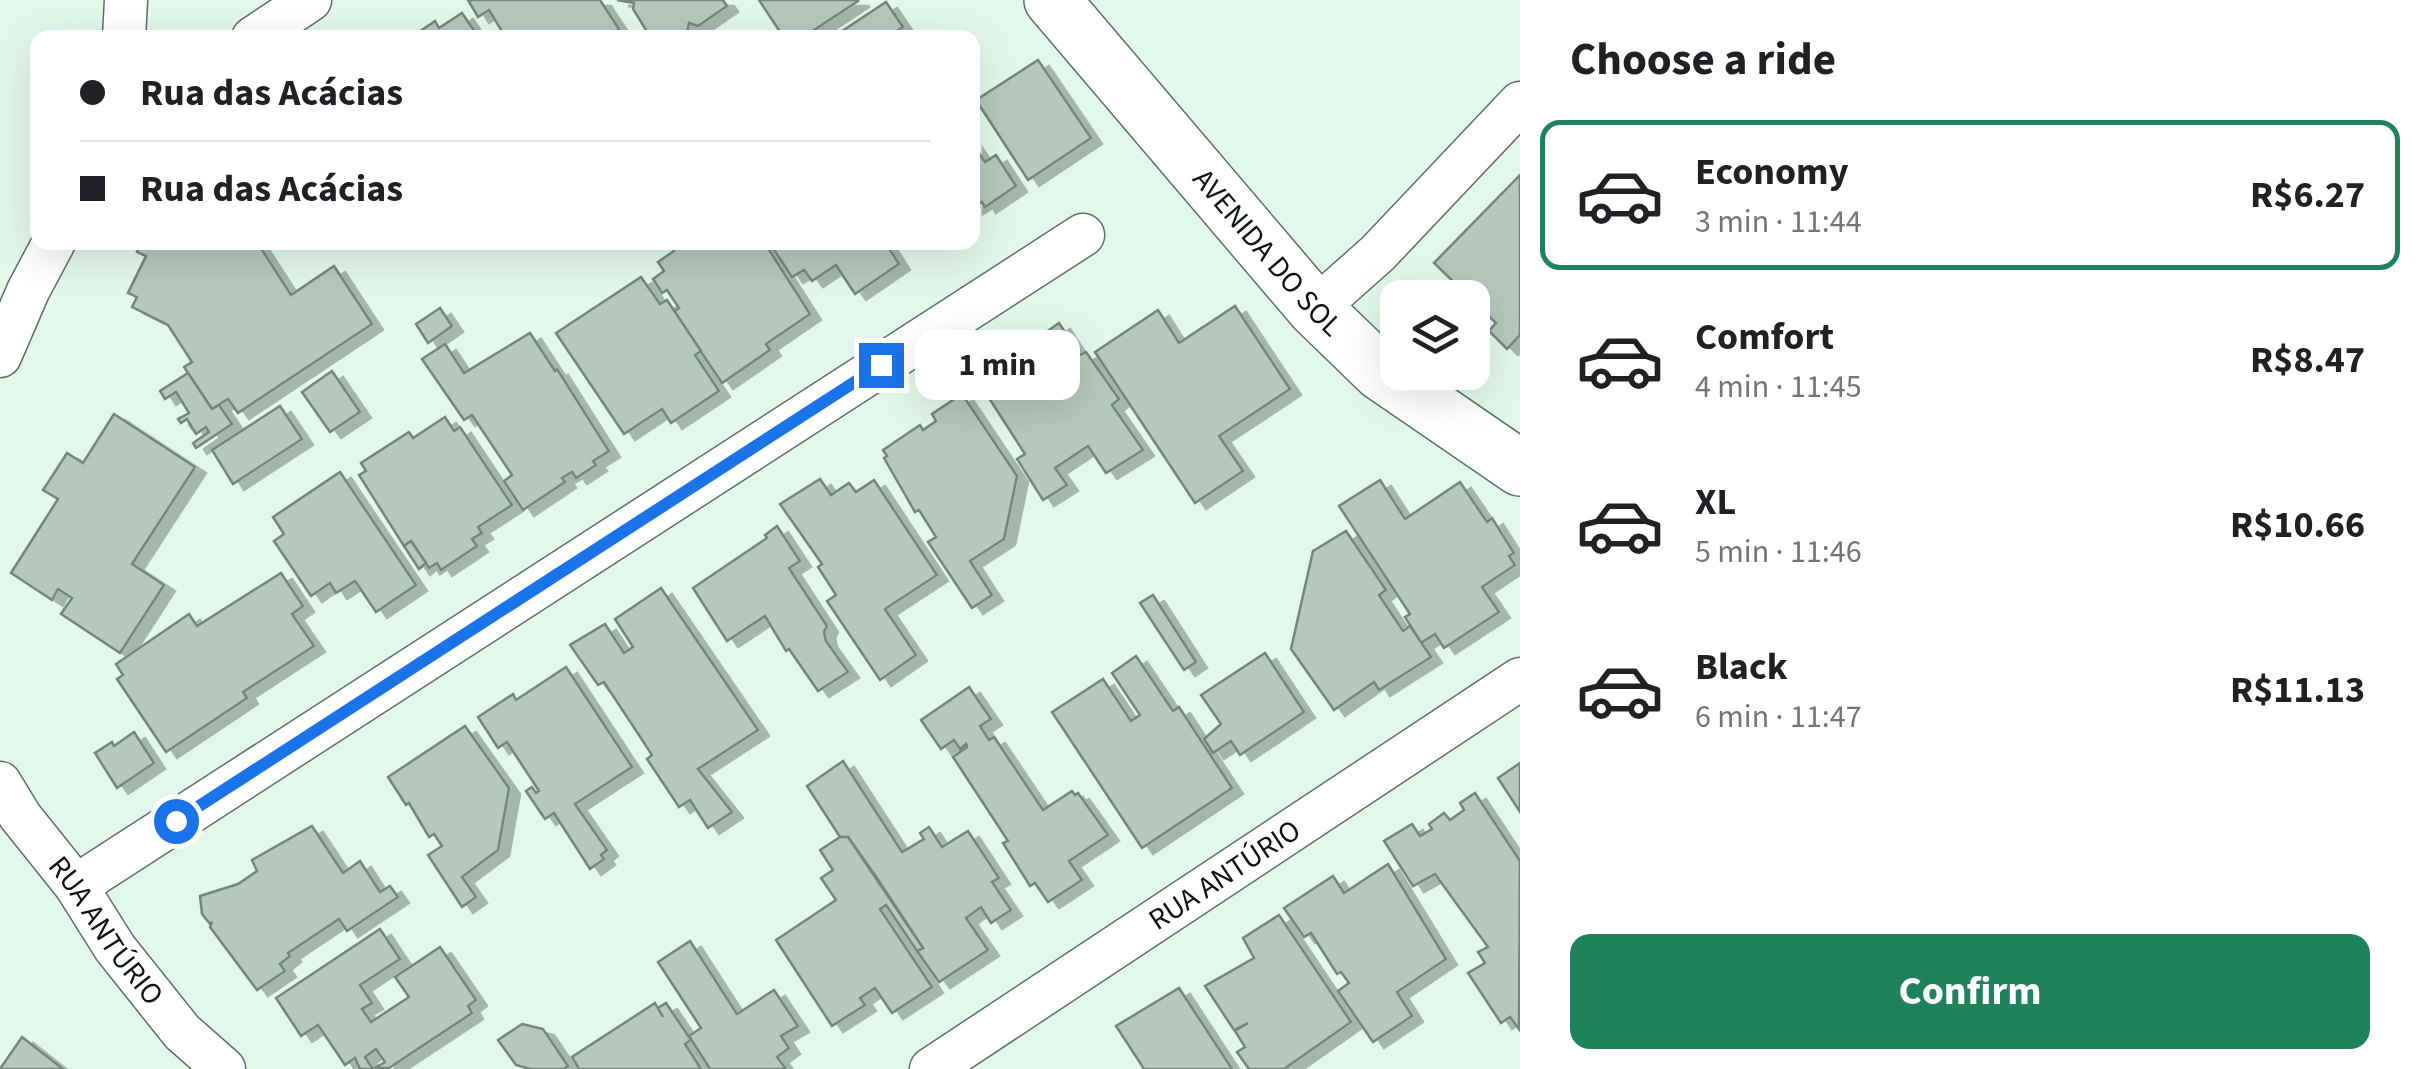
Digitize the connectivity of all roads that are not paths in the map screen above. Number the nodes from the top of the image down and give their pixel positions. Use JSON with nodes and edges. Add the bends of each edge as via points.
{"nodes":[{"id":1,"x":126,"y":0,"type":"edge"},
{"id":2,"x":310,"y":0,"type":"edge"},
{"id":3,"x":1066,"y":5,"type":"edge"},
{"id":4,"x":124,"y":30,"type":"edge"},
{"id":5,"x":265,"y":30,"type":"edge"},
{"id":6,"x":1520,"y":103,"type":"edge"},
{"id":7,"x":1083,"y":234,"type":"dead end"},
{"id":8,"x":50,"y":250,"type":"edge"},
{"id":9,"x":1316,"y":309,"type":"junction"},
{"id":10,"x":0,"y":356,"type":"edge"},
{"id":11,"x":1520,"y":468,"type":"edge"},
{"id":12,"x":1520,"y":679,"type":"edge"},
{"id":13,"x":0,"y":783,"type":"edge"},
{"id":14,"x":76,"y":886,"type":"junction"},
{"id":15,"x":224,"y":1069,"type":"edge"},
{"id":16,"x":931,"y":1069,"type":"edge"}],
"edges":[{"from":1,"to":4,"type":"street"},
{"from":2,"to":5,"type":"street"},
{"from":3,"to":9,"type":"street","name":"AVENIDA DO SOL"},
{"from":6,"to":9,"type":"street"},
{"from":7,"to":14,"type":"street"},
{"from":8,"to":10,"type":"street"},
{"from":9,"to":11,"type":"street","name":"AVENIDA DO SOL","via":[[1380,372]]},
{"from":12,"to":16,"type":"street","name":"RUA ANTÚRIO"},
{"from":13,"to":14,"type":"street","name":"RUA ANTÚRIO"},
{"from":14,"to":15,"type":"street","name":"RUA ANTÚRIO","via":[[182,1032]]}]}
